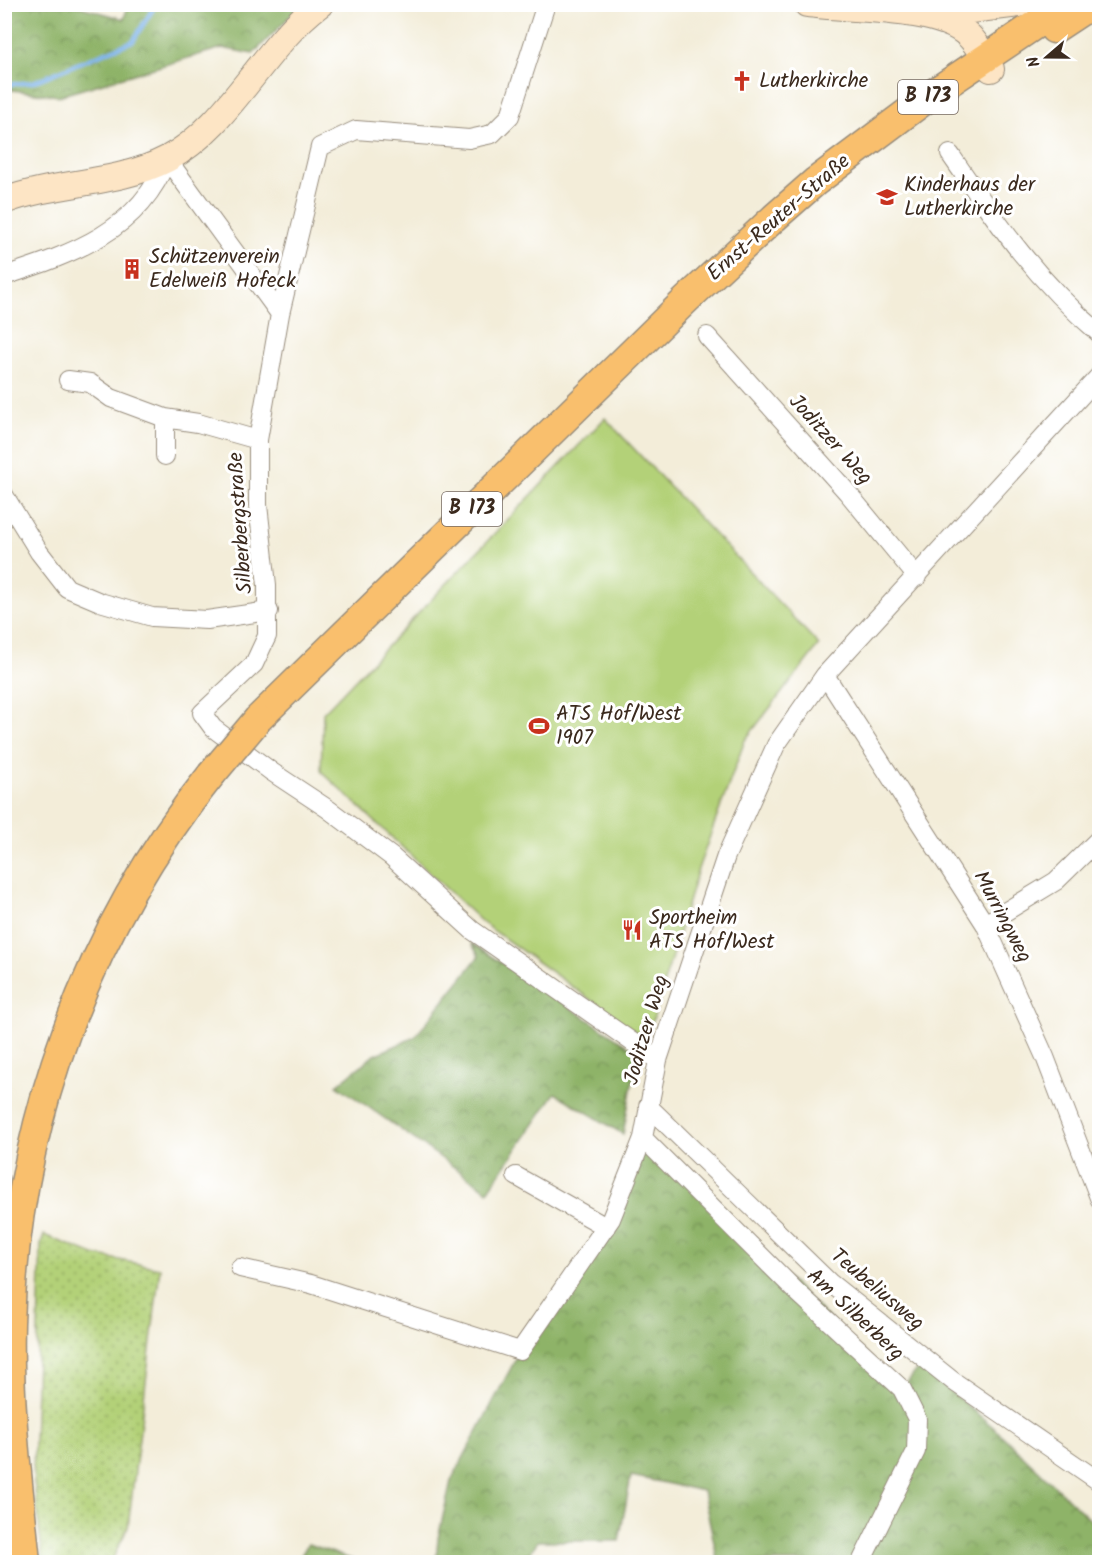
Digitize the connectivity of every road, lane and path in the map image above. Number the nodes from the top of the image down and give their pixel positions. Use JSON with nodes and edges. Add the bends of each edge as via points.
{"nodes":[{"id":1,"x":320,"y":4,"type":"edge"},
{"id":2,"x":546,"y":4,"type":"edge"},
{"id":3,"x":807,"y":4,"type":"edge"},
{"id":4,"x":1019,"y":4,"type":"edge"},
{"id":5,"x":1066,"y":4,"type":"edge"},
{"id":6,"x":1092,"y":4,"type":"edge"},
{"id":7,"x":924,"y":16,"type":"junction"},
{"id":8,"x":988,"y":64,"type":"junction"},
{"id":9,"x":950,"y":154,"type":"dead end"},
{"id":10,"x":167,"y":159,"type":"junction"},
{"id":11,"x":4,"y":201,"type":"edge"},
{"id":12,"x":4,"y":276,"type":"edge"},
{"id":13,"x":280,"y":314,"type":"junction"},
{"id":14,"x":1100,"y":334,"type":"edge"},
{"id":15,"x":707,"y":336,"type":"dead end"},
{"id":16,"x":1100,"y":375,"type":"edge"},
{"id":17,"x":68,"y":380,"type":"dead end"},
{"id":18,"x":165,"y":418,"type":"junction"},
{"id":19,"x":258,"y":440,"type":"junction"},
{"id":20,"x":165,"y":456,"type":"dead end"},
{"id":21,"x":4,"y":495,"type":"edge"},
{"id":22,"x":917,"y":576,"type":"junction"},
{"id":23,"x":268,"y":610,"type":"junction"},
{"id":24,"x":825,"y":675,"type":"junction"},
{"id":25,"x":1100,"y":838,"type":"edge"},
{"id":26,"x":985,"y":924,"type":"junction"},
{"id":27,"x":658,"y":1060,"type":"junction"},
{"id":28,"x":648,"y":1106,"type":"junction"},
{"id":29,"x":643,"y":1138,"type":"junction"},
{"id":30,"x":516,"y":1176,"type":"dead end"},
{"id":31,"x":1100,"y":1200,"type":"edge"},
{"id":32,"x":606,"y":1227,"type":"junction"},
{"id":33,"x":240,"y":1268,"type":"dead end"},
{"id":34,"x":1100,"y":1482,"type":"edge"},
{"id":35,"x":26,"y":1563,"type":"edge"},
{"id":36,"x":861,"y":1563,"type":"edge"}],
"edges":[{"from":1,"to":10,"type":"main road","via":[[278,45],[221,115]]},
{"from":2,"to":13,"type":"street","name":"Silberbergstraße","via":[[510,116],[492,134],[469,139],[356,130],[320,147]]},
{"from":3,"to":7,"type":"main road"},
{"from":4,"to":7,"type":"main road"},
{"from":5,"to":8,"type":"main road","name":"Ernst-Reuter-Straße","number":"B 173"},
{"from":6,"to":8,"type":"main road","name":"Ernst-Reuter-Straße","number":"B 173"},
{"from":7,"to":8,"type":"main road","via":[[964,31]]},
{"from":8,"to":35,"type":"main road","name":"Ernst-Reuter-Straße","number":"B 173","bridge":true,"via":[[935,92],[815,182],[686,300],[258,719],[158,846],[95,962],[50,1081],[33,1143],[16,1242],[10,1323],[11,1408]]},
{"from":9,"to":14,"type":"street","via":[[1028,263],[1060,300]]},
{"from":10,"to":11,"type":"main road","via":[[128,175],[35,190]]},
{"from":10,"to":12,"type":"street","via":[[158,184],[141,204],[101,237]]},
{"from":10,"to":13,"type":"street"},
{"from":13,"to":19,"type":"street","name":"Silberbergstraße"},
{"from":15,"to":22,"type":"street","name":"Joditzer Weg"},
{"from":16,"to":22,"type":"street","name":"Joditzer Weg"},
{"from":17,"to":18,"type":"street","via":[[90,383],[111,398]]},
{"from":18,"to":19,"type":"street"},
{"from":18,"to":20,"type":"street"},
{"from":19,"to":23,"type":"street","name":"Silberbergstraße","via":[[258,505]]},
{"from":21,"to":23,"type":"street","via":[[39,552],[68,588],[100,602],[152,617],[207,620]]},
{"from":22,"to":24,"type":"street","name":"Joditzer Weg"},
{"from":23,"to":27,"type":"street","name":"Silberbergstraße","via":[[262,652],[202,713],[206,721],[392,857],[472,930]]},
{"from":24,"to":26,"type":"street","name":"Murringweg"},
{"from":24,"to":27,"type":"street","name":"Joditzer Weg","via":[[776,745],[726,856]]},
{"from":25,"to":26,"type":"street","via":[[1056,881]]},
{"from":26,"to":31,"type":"street","name":"Murringweg","via":[[1045,1057]]},
{"from":27,"to":28,"type":"street","name":"Joditzer Weg"},
{"from":28,"to":29,"type":"street","name":"Joditzer Weg"},
{"from":28,"to":34,"type":"street","name":"Teubeliusweg","via":[[829,1282],[953,1381]]},
{"from":29,"to":32,"type":"street","name":"Joditzer Weg"},
{"from":29,"to":36,"type":"street","name":"Am Silberberg","via":[[797,1292],[902,1389],[917,1419],[915,1451]]},
{"from":30,"to":32,"type":"street"},
{"from":32,"to":33,"type":"street","name":"Joditzer Weg","via":[[520,1351],[311,1284]]}]}
